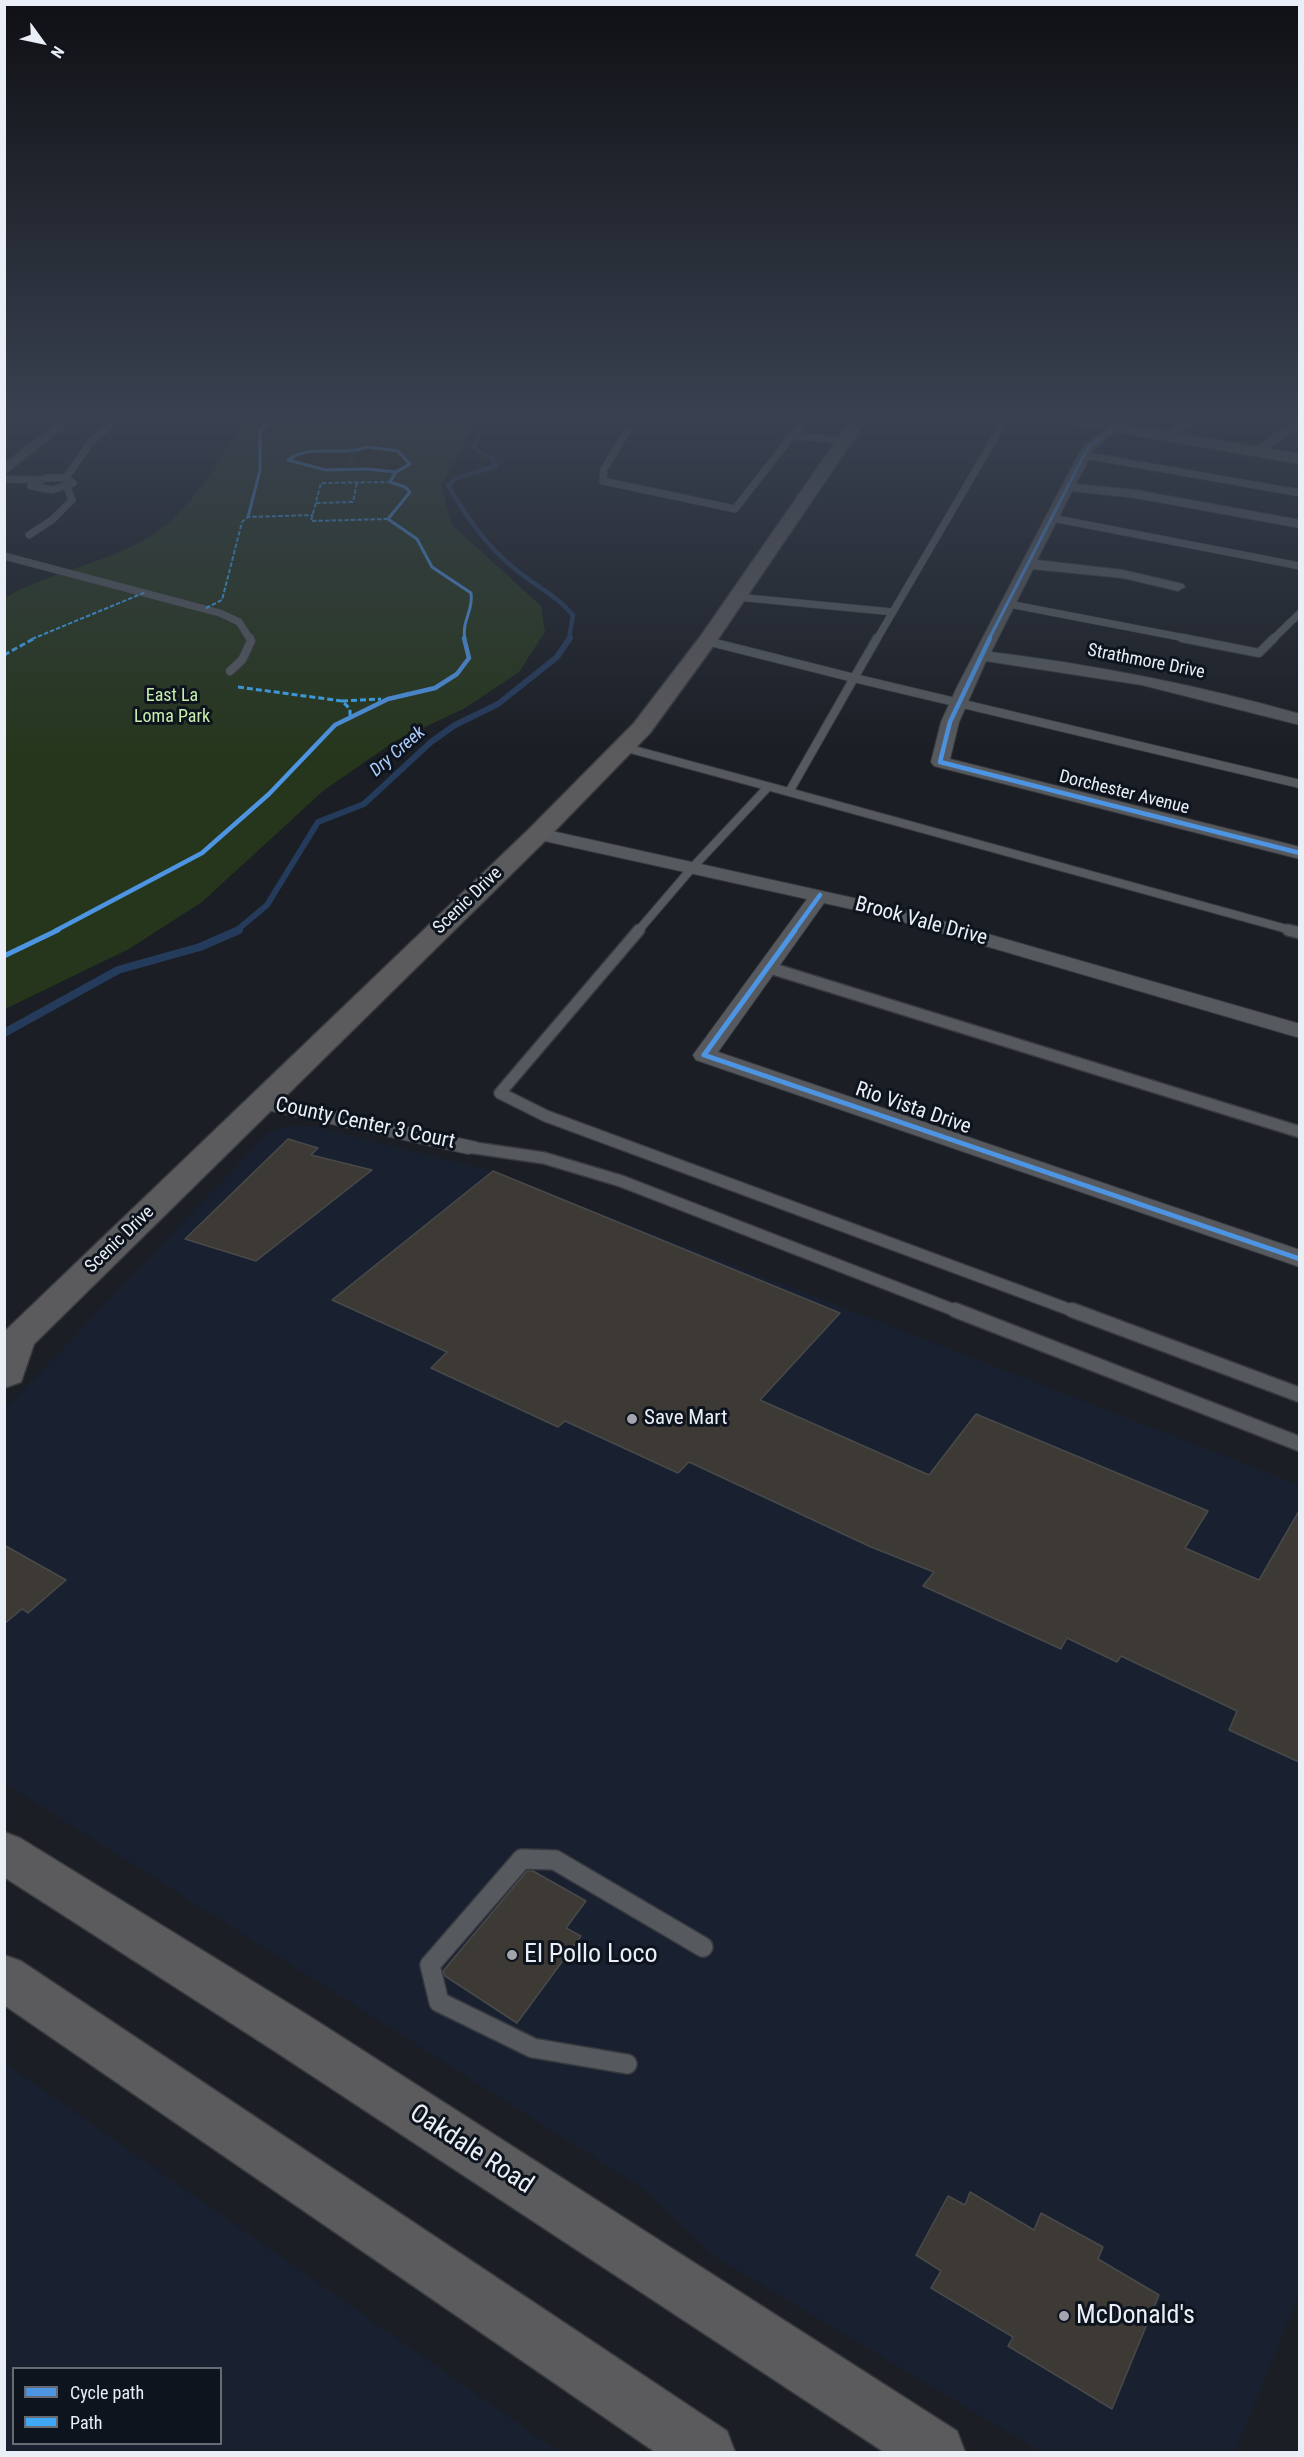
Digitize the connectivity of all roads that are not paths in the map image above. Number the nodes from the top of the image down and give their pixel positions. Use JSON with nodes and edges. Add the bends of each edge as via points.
{"nodes":[{"id":1,"x":37,"y":530,"type":"edge"},
{"id":2,"x":783,"y":530,"type":"edge"},
{"id":3,"x":941,"y":530,"type":"edge"},
{"id":4,"x":1046,"y":530,"type":"edge"},
{"id":5,"x":1112,"y":530,"type":"edge"},
{"id":6,"x":28,"y":535,"type":"dead end"},
{"id":7,"x":4,"y":556,"type":"edge"},
{"id":8,"x":1029,"y":564,"type":"junction"},
{"id":9,"x":1299,"y":566,"type":"edge"},
{"id":10,"x":1178,"y":587,"type":"dead end"},
{"id":11,"x":737,"y":597,"type":"junction"},
{"id":12,"x":1009,"y":604,"type":"junction"},
{"id":13,"x":893,"y":612,"type":"junction"},
{"id":14,"x":1299,"y":613,"type":"edge"},
{"id":15,"x":706,"y":641,"type":"junction"},
{"id":16,"x":982,"y":656,"type":"junction"},
{"id":17,"x":230,"y":671,"type":"dead end"},
{"id":18,"x":854,"y":678,"type":"junction"},
{"id":19,"x":958,"y":703,"type":"junction"},
{"id":20,"x":1299,"y":720,"type":"edge"},
{"id":21,"x":623,"y":747,"type":"junction"},
{"id":22,"x":1299,"y":784,"type":"edge"},
{"id":23,"x":768,"y":787,"type":"junction"},
{"id":24,"x":789,"y":792,"type":"junction"},
{"id":25,"x":537,"y":834,"type":"junction"},
{"id":26,"x":1299,"y":853,"type":"edge"},
{"id":27,"x":692,"y":868,"type":"junction"},
{"id":28,"x":820,"y":895,"type":"junction"},
{"id":29,"x":1299,"y":933,"type":"edge"},
{"id":30,"x":767,"y":967,"type":"junction"},
{"id":31,"x":1299,"y":1031,"type":"edge"},
{"id":32,"x":261,"y":1102,"type":"junction"},
{"id":33,"x":1299,"y":1132,"type":"edge"},
{"id":34,"x":468,"y":1147,"type":"joint"},
{"id":35,"x":1299,"y":1259,"type":"edge"},
{"id":36,"x":11,"y":1342,"type":"edge"},
{"id":37,"x":4,"y":1376,"type":"edge"},
{"id":38,"x":1299,"y":1395,"type":"edge"},
{"id":39,"x":1299,"y":1444,"type":"edge"},
{"id":40,"x":4,"y":1852,"type":"edge"},
{"id":41,"x":703,"y":1947,"type":"dead end"},
{"id":42,"x":4,"y":1977,"type":"edge"},
{"id":43,"x":627,"y":2064,"type":"dead end"},
{"id":44,"x":706,"y":2452,"type":"edge"},
{"id":45,"x":936,"y":2452,"type":"edge"}],
"edges":[{"from":1,"to":6,"type":"lane"},
{"from":2,"to":11,"type":"main road","name":"Scenic Drive"},
{"from":3,"to":13,"type":"lane"},
{"from":4,"to":8,"type":"street"},
{"from":5,"to":9,"type":"lane"},
{"from":7,"to":17,"type":"lane","via":[[233,618],[244,625],[251,641],[242,660]]},
{"from":8,"to":10,"type":"street","via":[[1090,569]]},
{"from":8,"to":12,"type":"street"},
{"from":11,"to":13,"type":"lane"},
{"from":11,"to":15,"type":"main road","name":"Scenic Drive"},
{"from":12,"to":14,"type":"lane","via":[[1259,653]]},
{"from":12,"to":16,"type":"street"},
{"from":13,"to":18,"type":"lane"},
{"from":15,"to":18,"type":"lane"},
{"from":15,"to":21,"type":"main road","name":"Scenic Drive","via":[[642,728]]},
{"from":16,"to":19,"type":"street"},
{"from":16,"to":20,"type":"street","name":"Strathmore Drive","via":[[1126,677]]},
{"from":18,"to":19,"type":"lane"},
{"from":18,"to":24,"type":"lane"},
{"from":19,"to":22,"type":"lane"},
{"from":19,"to":26,"type":"street","name":"Dorchester Avenue","via":[[940,762]]},
{"from":21,"to":23,"type":"lane"},
{"from":21,"to":25,"type":"main road","name":"Scenic Drive"},
{"from":23,"to":24,"type":"lane"},
{"from":23,"to":27,"type":"lane"},
{"from":24,"to":29,"type":"lane"},
{"from":25,"to":27,"type":"street","name":"Brook Vale Drive"},
{"from":25,"to":32,"type":"main road","name":"Scenic Drive"},
{"from":27,"to":28,"type":"street","name":"Brook Vale Drive"},
{"from":27,"to":38,"type":"lane","via":[[500,1093],[546,1116]]},
{"from":28,"to":30,"type":"street","name":"Rio Vista Drive"},
{"from":28,"to":31,"type":"street","name":"Brook Vale Drive","via":[[972,935]]},
{"from":30,"to":33,"type":"lane"},
{"from":30,"to":35,"type":"street","name":"Rio Vista Drive","via":[[704,1055]]},
{"from":32,"to":34,"type":"street","name":"County Center 3 Court"},
{"from":32,"to":36,"type":"main road","name":"Scenic Drive"},
{"from":34,"to":39,"type":"lane","via":[[544,1158],[621,1181]]},
{"from":36,"to":37,"type":"main road","name":"Scenic Drive","via":[[8,1373]]},
{"from":40,"to":45,"type":"main road","name":"Oakdale Road","via":[[291,2033]]},
{"from":41,"to":43,"type":"lane","via":[[555,1860],[522,1859],[430,1965],[439,2002],[533,2048]]},
{"from":42,"to":44,"type":"main road"}]}
